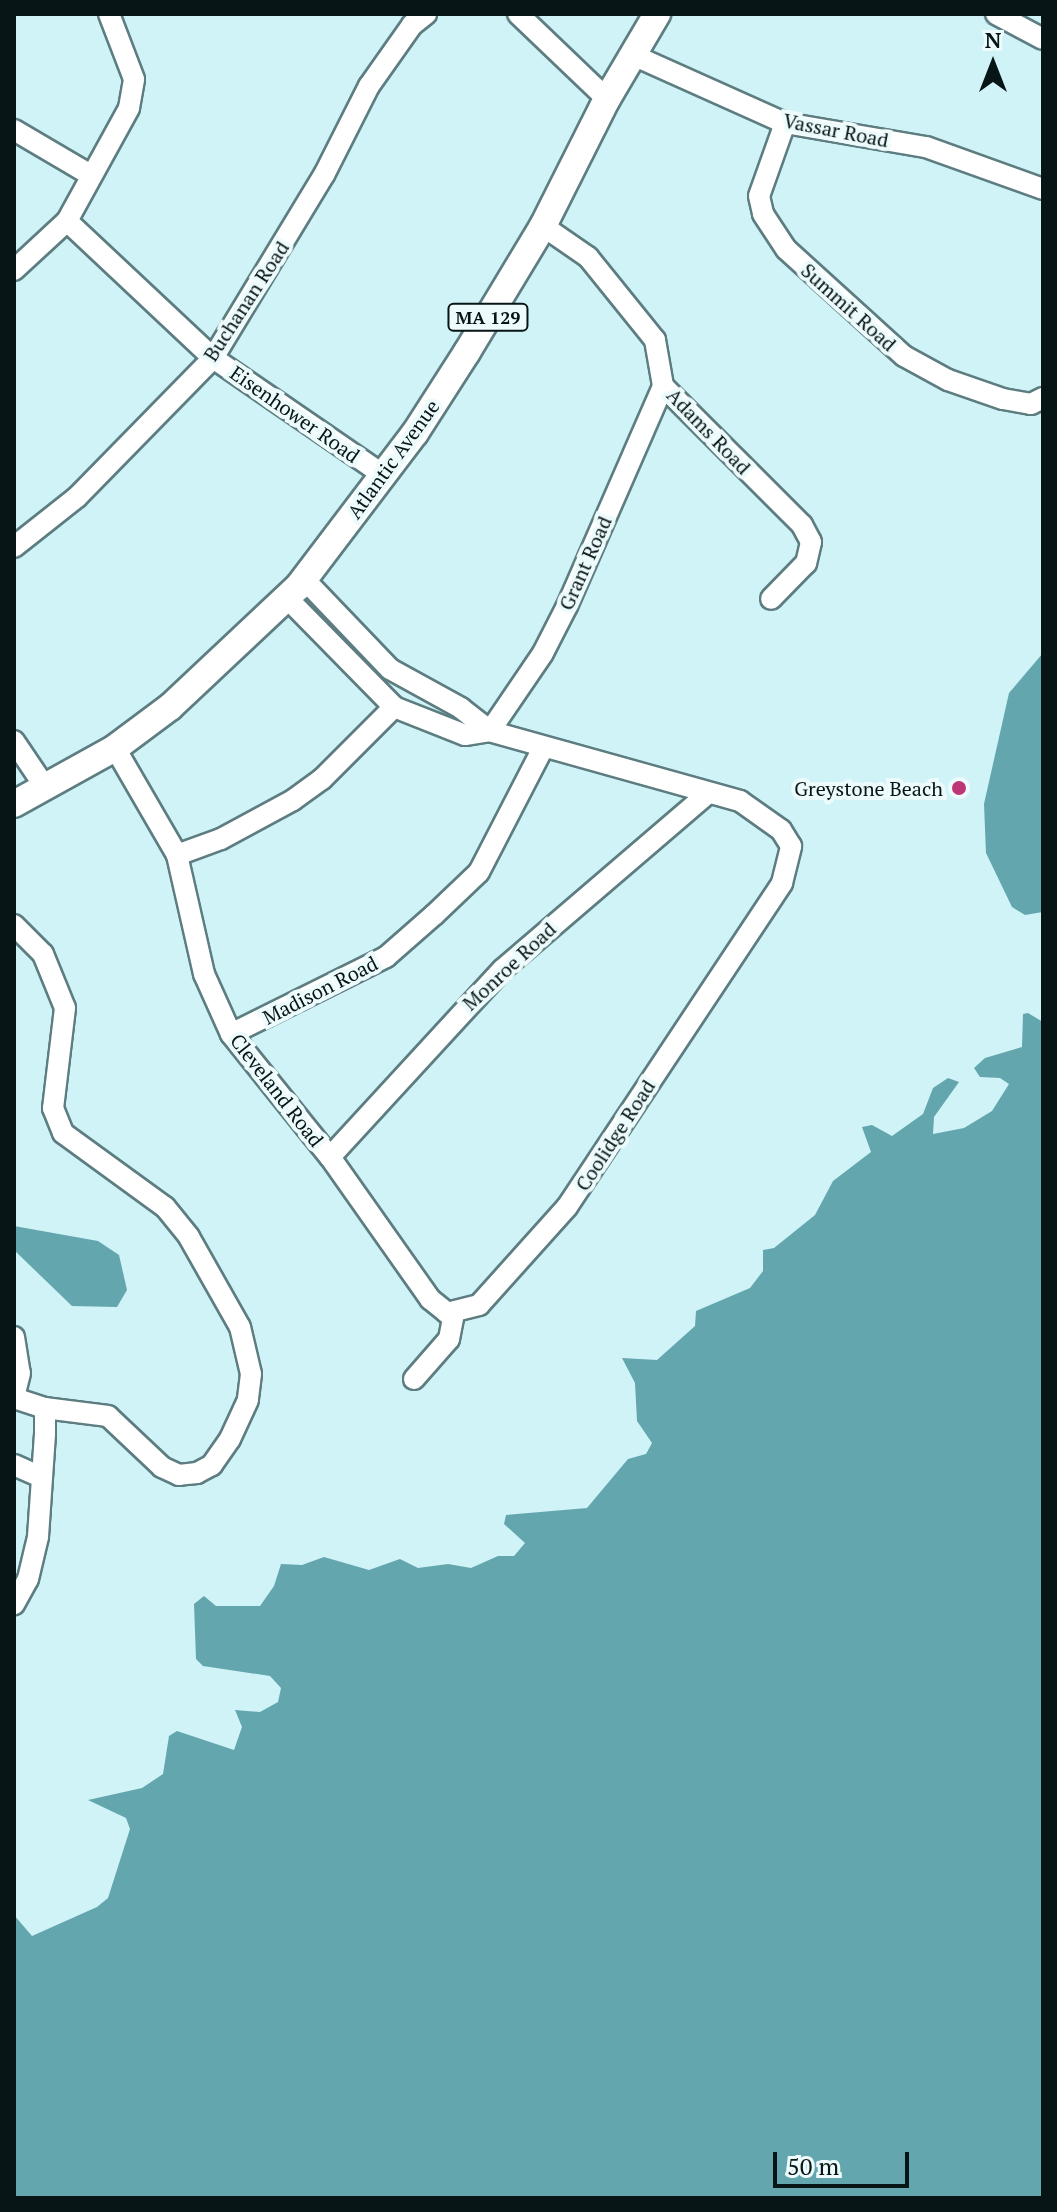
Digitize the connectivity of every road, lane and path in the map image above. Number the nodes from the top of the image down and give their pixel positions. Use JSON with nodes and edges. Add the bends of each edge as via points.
{"nodes":[{"id":1,"x":109,"y":14,"type":"edge"},
{"id":2,"x":426,"y":14,"type":"edge"},
{"id":3,"x":518,"y":14,"type":"edge"},
{"id":4,"x":657,"y":14,"type":"edge"},
{"id":5,"x":996,"y":14,"type":"edge"},
{"id":6,"x":1043,"y":39,"type":"edge"},
{"id":7,"x":635,"y":56,"type":"junction"},
{"id":8,"x":607,"y":99,"type":"junction"},
{"id":9,"x":785,"y":123,"type":"junction"},
{"id":10,"x":14,"y":130,"type":"edge"},
{"id":11,"x":89,"y":174,"type":"junction"},
{"id":12,"x":1043,"y":189,"type":"edge"},
{"id":13,"x":67,"y":221,"type":"junction"},
{"id":14,"x":543,"y":226,"type":"junction"},
{"id":15,"x":14,"y":270,"type":"edge"},
{"id":16,"x":213,"y":358,"type":"junction"},
{"id":17,"x":663,"y":386,"type":"junction"},
{"id":18,"x":1043,"y":398,"type":"edge"},
{"id":19,"x":383,"y":475,"type":"junction"},
{"id":20,"x":14,"y":547,"type":"edge"},
{"id":21,"x":295,"y":589,"type":"junction"},
{"id":22,"x":771,"y":599,"type":"dead end"},
{"id":23,"x":394,"y":707,"type":"junction"},
{"id":24,"x":490,"y":731,"type":"junction"},
{"id":25,"x":14,"y":741,"type":"edge"},
{"id":26,"x":115,"y":748,"type":"junction"},
{"id":27,"x":543,"y":748,"type":"junction"},
{"id":28,"x":45,"y":787,"type":"junction"},
{"id":29,"x":706,"y":795,"type":"junction"},
{"id":30,"x":14,"y":804,"type":"edge"},
{"id":31,"x":177,"y":855,"type":"junction"},
{"id":32,"x":14,"y":925,"type":"edge"},
{"id":33,"x":231,"y":1034,"type":"junction"},
{"id":34,"x":330,"y":1157,"type":"junction"},
{"id":35,"x":454,"y":1313,"type":"junction"},
{"id":36,"x":14,"y":1337,"type":"edge"},
{"id":37,"x":414,"y":1379,"type":"dead end"},
{"id":38,"x":14,"y":1398,"type":"edge"},
{"id":39,"x":45,"y":1408,"type":"junction"},
{"id":40,"x":14,"y":1465,"type":"edge"},
{"id":41,"x":41,"y":1477,"type":"junction"},
{"id":42,"x":14,"y":1604,"type":"edge"}],
"edges":[{"from":1,"to":11,"type":"street","via":[[134,79],[119,132]]},
{"from":2,"to":16,"type":"street","name":"Buchanan Road","via":[[412,25],[369,86],[324,175]]},
{"from":3,"to":8,"type":"street"},
{"from":4,"to":7,"type":"main road","name":"Atlantic Avenue","number":"MA 129"},
{"from":5,"to":6,"type":"street"},
{"from":7,"to":8,"type":"main road","name":"Atlantic Avenue","number":"MA 129"},
{"from":7,"to":9,"type":"street","name":"Vassar Road"},
{"from":8,"to":14,"type":"main road","name":"Atlantic Avenue","number":"MA 129"},
{"from":9,"to":12,"type":"street","name":"Vassar Road","via":[[926,147]]},
{"from":9,"to":18,"type":"street","name":"Summit Road","via":[[759,196],[763,214],[786,249],[904,356],[948,380],[1003,399],[1031,404]]},
{"from":10,"to":11,"type":"street"},
{"from":11,"to":13,"type":"street"},
{"from":13,"to":15,"type":"street"},
{"from":13,"to":16,"type":"street","name":"Eisenhower Road"},
{"from":14,"to":17,"type":"street","name":"Adams Road","via":[[588,257],[655,340]]},
{"from":14,"to":19,"type":"main road","name":"Atlantic Avenue","number":"MA 129","via":[[467,352]]},
{"from":16,"to":19,"type":"street","name":"Eisenhower Road"},
{"from":16,"to":20,"type":"street","name":"Buchanan Road","via":[[77,497]]},
{"from":17,"to":22,"type":"street","name":"Adams Road","via":[[802,525],[811,542],[806,563]]},
{"from":17,"to":24,"type":"street","name":"Grant Road","via":[[567,606],[543,653]]},
{"from":19,"to":21,"type":"main road","name":"Atlantic Avenue","number":"MA 129"},
{"from":21,"to":23,"type":"street"},
{"from":21,"to":24,"type":"street","via":[[390,669],[461,708]]},
{"from":21,"to":26,"type":"main road","name":"Atlantic Avenue","number":"MA 129","via":[[212,672]]},
{"from":23,"to":24,"type":"street","via":[[465,735]]},
{"from":23,"to":31,"type":"street","via":[[322,779],[293,800],[221,839]]},
{"from":24,"to":27,"type":"street"},
{"from":25,"to":28,"type":"street"},
{"from":26,"to":28,"type":"main road","name":"Atlantic Avenue","number":"MA 129"},
{"from":26,"to":31,"type":"street","name":"Cleveland Road"},
{"from":27,"to":29,"type":"street"},
{"from":27,"to":33,"type":"street","name":"Madison Road","via":[[479,872],[434,915],[386,957]]},
{"from":28,"to":30,"type":"main road","name":"Atlantic Avenue","number":"MA 129"},
{"from":29,"to":34,"type":"street","name":"Monroe Road","via":[[503,969]]},
{"from":29,"to":35,"type":"street","name":"Coolidge Road","via":[[740,801],[761,813],[791,846],[782,883],[567,1207],[479,1305]]},
{"from":31,"to":33,"type":"street","name":"Cleveland Road","via":[[204,974]]},
{"from":32,"to":39,"type":"street","via":[[43,954],[65,1008],[53,1108],[63,1133],[165,1207],[189,1237],[240,1327],[251,1374],[248,1400],[235,1430],[212,1465],[197,1473],[179,1475],[162,1467],[108,1416]]},
{"from":33,"to":34,"type":"street","name":"Cleveland Road"},
{"from":34,"to":35,"type":"street","name":"Cleveland Road","via":[[430,1299]]},
{"from":35,"to":37,"type":"street","via":[[449,1339]]},
{"from":36,"to":38,"type":"street","via":[[20,1373]]},
{"from":38,"to":39,"type":"street"},
{"from":39,"to":41,"type":"street"},
{"from":40,"to":41,"type":"street"},
{"from":41,"to":42,"type":"street","via":[[38,1537],[28,1579]]}]}
